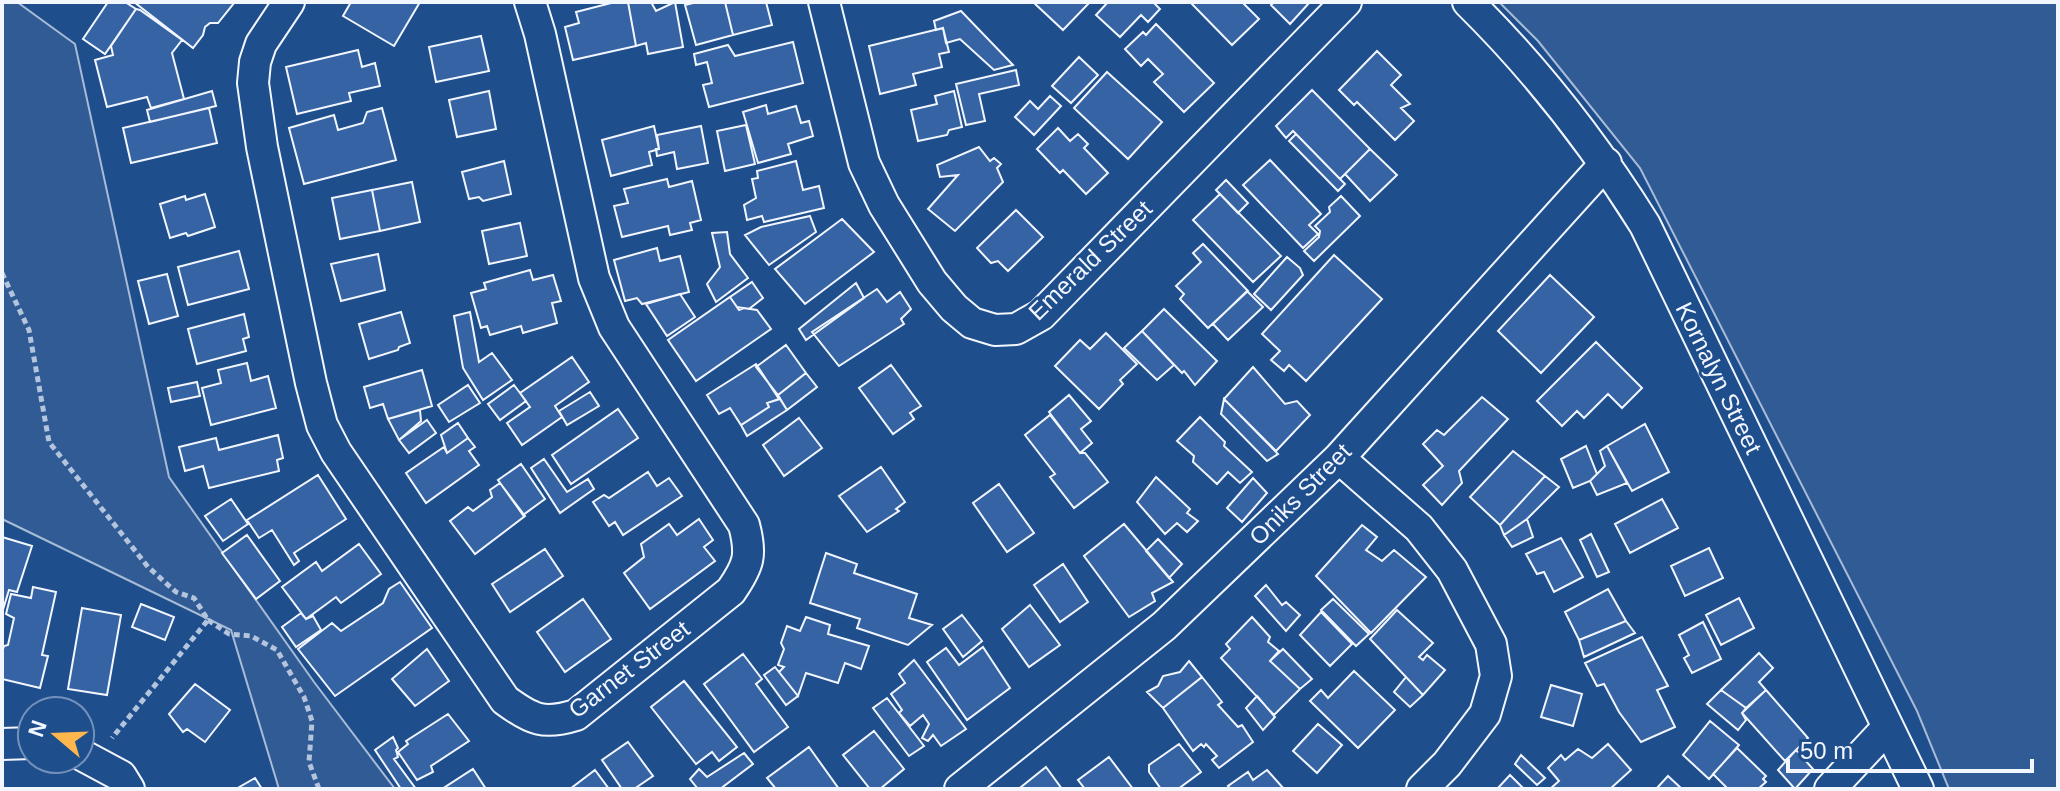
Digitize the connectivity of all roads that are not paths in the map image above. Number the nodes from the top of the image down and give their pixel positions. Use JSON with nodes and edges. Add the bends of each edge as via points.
{"nodes":[{"id":1,"x":289,"y":2,"type":"edge"},
{"id":2,"x":530,"y":2,"type":"edge"},
{"id":3,"x":824,"y":2,"type":"edge"},
{"id":4,"x":1346,"y":2,"type":"edge"},
{"id":5,"x":1468,"y":2,"type":"edge"},
{"id":6,"x":1606,"y":163,"type":"junction"},
{"id":7,"x":1339,"y":458,"type":"junction"},
{"id":8,"x":1888,"y":727,"type":"junction"},
{"id":9,"x":96,"y":762,"type":"edge"},
{"id":10,"x":129,"y":789,"type":"edge"},
{"id":11,"x":960,"y":789,"type":"edge"},
{"id":12,"x":1422,"y":789,"type":"edge"},
{"id":13,"x":1830,"y":789,"type":"edge"},
{"id":14,"x":1918,"y":789,"type":"edge"}],
"edges":[{"from":1,"to":2,"type":"street","name":"Garnet Street","via":[[255,62],[255,109],[322,425],[505,700],[538,720],[556,721],[576,715],[731,591],[745,572],[750,548],[744,525],[614,327],[603,302]]},
{"from":3,"to":4,"type":"street","name":"Emerald Street","via":[[864,163],[884,205],[954,308],[972,323],[995,330],[1016,329],[1041,315]]},
{"from":5,"to":6,"type":"street","name":"Kornalyn Street","via":[[1507,40]]},
{"from":6,"to":7,"type":"street","name":"Oniks Street"},
{"from":6,"to":8,"type":"street","name":"Kornalyn Street","via":[[1645,225]]},
{"from":7,"to":11,"type":"street","name":"Oniks Street","via":[[1164,626]]},
{"from":7,"to":12,"type":"street","via":[[1419,528],[1452,570],[1491,644],[1496,676],[1485,714]]},
{"from":8,"to":13,"type":"street"},
{"from":8,"to":14,"type":"street","name":"Kornalyn Street"},
{"from":9,"to":10,"type":"street","via":[[121,776]]}]}
